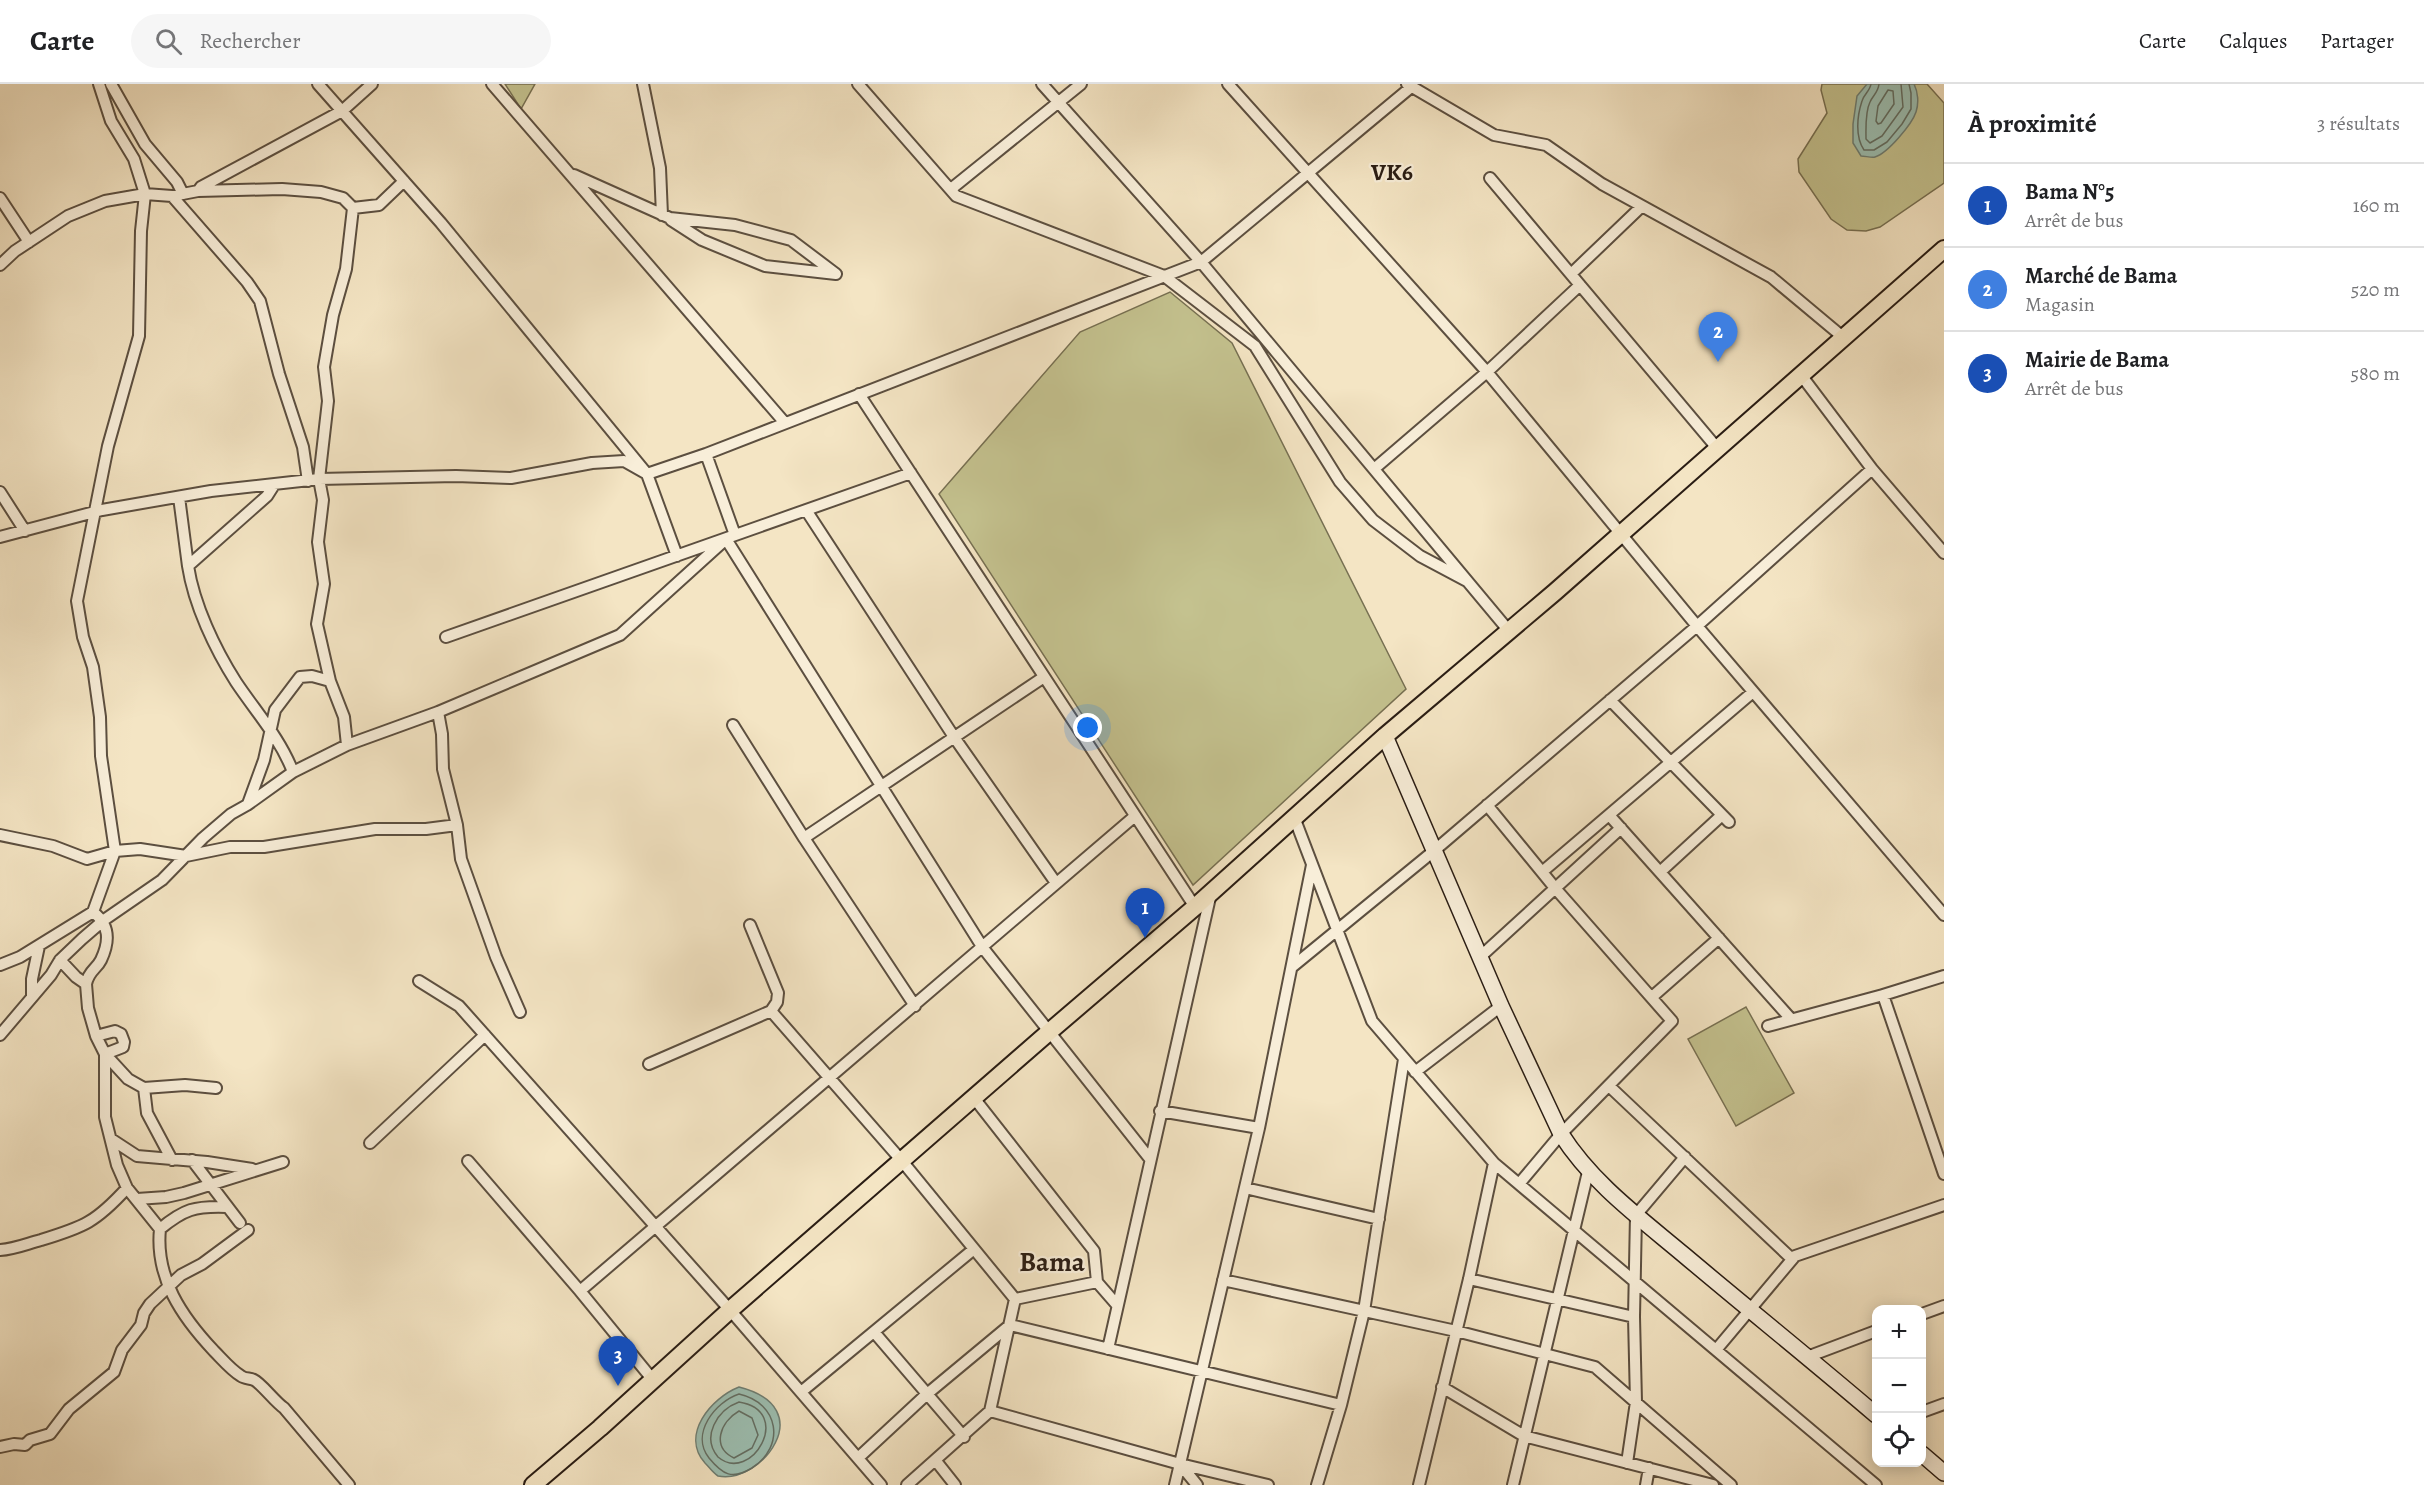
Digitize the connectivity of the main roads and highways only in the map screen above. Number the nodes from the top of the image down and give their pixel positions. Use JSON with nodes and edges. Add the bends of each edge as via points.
{"nodes":[{"id":1,"x":1944,"y":249,"type":"edge"},
{"id":2,"x":533,"y":1485,"type":"edge"}],
"edges":[{"from":1,"to":2,"type":"main road"}]}
